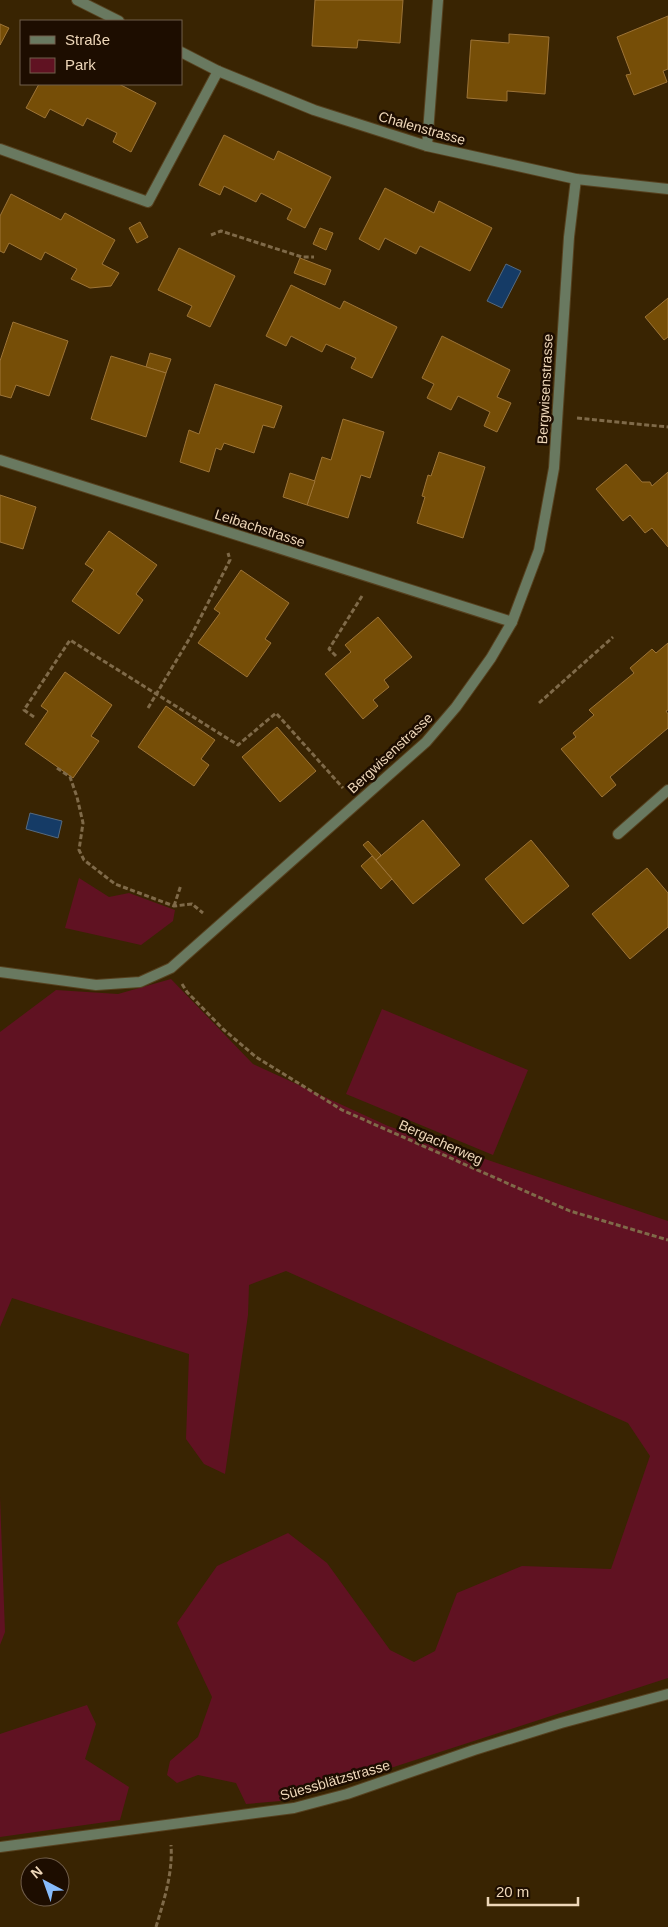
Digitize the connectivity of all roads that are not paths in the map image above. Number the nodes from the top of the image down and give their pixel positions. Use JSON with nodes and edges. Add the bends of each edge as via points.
{"nodes":[{"id":1,"x":77,"y":0,"type":"edge"},
{"id":2,"x":438,"y":0,"type":"edge"},
{"id":3,"x":117,"y":20,"type":"edge"},
{"id":4,"x":182,"y":53,"type":"edge"},
{"id":5,"x":218,"y":71,"type":"junction"},
{"id":6,"x":427,"y":146,"type":"junction"},
{"id":7,"x":0,"y":149,"type":"edge"},
{"id":8,"x":576,"y":179,"type":"junction"},
{"id":9,"x":668,"y":189,"type":"edge"},
{"id":10,"x":0,"y":460,"type":"edge"},
{"id":11,"x":512,"y":622,"type":"junction"},
{"id":12,"x":668,"y":790,"type":"edge"},
{"id":13,"x":618,"y":834,"type":"dead end"},
{"id":14,"x":0,"y":972,"type":"edge"},
{"id":15,"x":668,"y":1694,"type":"edge"},
{"id":16,"x":0,"y":1847,"type":"edge"}],
"edges":[{"from":1,"to":3,"type":"street"},
{"from":2,"to":6,"type":"street"},
{"from":4,"to":5,"type":"street","name":"Chalenstrasse"},
{"from":5,"to":6,"type":"street","name":"Chalenstrasse","via":[[314,110]]},
{"from":5,"to":7,"type":"street","via":[[148,202]]},
{"from":6,"to":8,"type":"street","name":"Chalenstrasse"},
{"from":8,"to":9,"type":"street","name":"Chalenstrasse"},
{"from":8,"to":11,"type":"street","name":"Bergwisenstrasse","via":[[569,237],[554,468],[539,550]]},
{"from":10,"to":11,"type":"street","name":"Leibachstrasse"},
{"from":11,"to":14,"type":"street","name":"Bergwisenstrasse","via":[[456,707],[426,742],[171,968],[140,982],[96,985]]},
{"from":12,"to":13,"type":"street"},
{"from":15,"to":16,"type":"street","name":"Süessblätzstrasse","via":[[561,1723],[347,1794],[294,1808]]}]}
